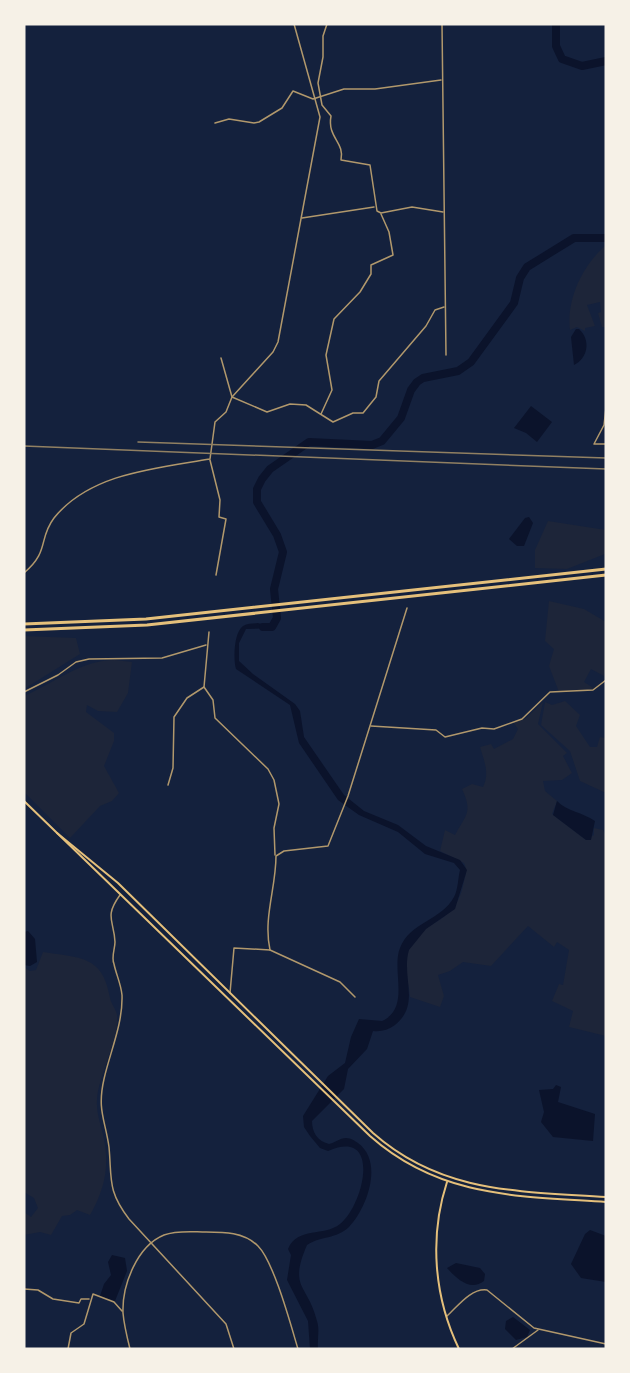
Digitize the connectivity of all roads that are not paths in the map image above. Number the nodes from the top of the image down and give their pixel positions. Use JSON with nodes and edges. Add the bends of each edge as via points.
{"nodes":[{"id":1,"x":294,"y":24,"type":"edge"},
{"id":2,"x":327,"y":24,"type":"edge"},
{"id":3,"x":442,"y":24,"type":"edge"},
{"id":4,"x":443,"y":80,"type":"junction"},
{"id":5,"x":320,"y":96,"type":"junction"},
{"id":6,"x":314,"y":98,"type":"junction"},
{"id":7,"x":215,"y":123,"type":"dead end"},
{"id":8,"x":375,"y":207,"type":"junction"},
{"id":9,"x":444,"y":212,"type":"junction"},
{"id":10,"x":381,"y":213,"type":"junction"},
{"id":11,"x":301,"y":218,"type":"junction"},
{"id":12,"x":445,"y":307,"type":"junction"},
{"id":13,"x":446,"y":355,"type":"dead end"},
{"id":14,"x":221,"y":358,"type":"dead end"},
{"id":15,"x":232,"y":397,"type":"junction"},
{"id":16,"x":606,"y":408,"type":"edge"},
{"id":17,"x":320,"y":414,"type":"junction"},
{"id":18,"x":606,"y":444,"type":"edge"},
{"id":19,"x":210,"y":459,"type":"junction"},
{"id":20,"x":606,"y":569,"type":"edge"},
{"id":21,"x":24,"y":573,"type":"edge"},
{"id":22,"x":216,"y":575,"type":"dead end"},
{"id":23,"x":606,"y":575,"type":"edge"},
{"id":24,"x":407,"y":608,"type":"dead end"},
{"id":25,"x":24,"y":624,"type":"edge"},
{"id":26,"x":24,"y":630,"type":"edge"},
{"id":27,"x":209,"y":632,"type":"dead end"},
{"id":28,"x":206,"y":645,"type":"junction"},
{"id":29,"x":606,"y":680,"type":"edge"},
{"id":30,"x":204,"y":687,"type":"junction"},
{"id":31,"x":24,"y":692,"type":"edge"},
{"id":32,"x":370,"y":726,"type":"junction"},
{"id":33,"x":168,"y":785,"type":"dead end"},
{"id":34,"x":24,"y":801,"type":"edge"},
{"id":35,"x":51,"y":827,"type":"junction"},
{"id":36,"x":276,"y":857,"type":"junction"},
{"id":37,"x":120,"y":894,"type":"junction"},
{"id":38,"x":270,"y":951,"type":"junction"},
{"id":39,"x":230,"y":993,"type":"junction"},
{"id":40,"x":355,"y":997,"type":"dead end"},
{"id":41,"x":447,"y":1182,"type":"junction"},
{"id":42,"x":606,"y":1197,"type":"edge"},
{"id":43,"x":606,"y":1202,"type":"edge"},
{"id":44,"x":152,"y":1244,"type":"junction"},
{"id":45,"x":24,"y":1289,"type":"edge"},
{"id":46,"x":90,"y":1299,"type":"junction"},
{"id":47,"x":123,"y":1311,"type":"junction"},
{"id":48,"x":446,"y":1316,"type":"junction"},
{"id":49,"x":538,"y":1329,"type":"junction"},
{"id":50,"x":606,"y":1344,"type":"edge"},
{"id":51,"x":68,"y":1349,"type":"edge"},
{"id":52,"x":130,"y":1349,"type":"edge"},
{"id":53,"x":234,"y":1349,"type":"edge"},
{"id":54,"x":297,"y":1349,"type":"edge"},
{"id":55,"x":459,"y":1349,"type":"edge"},
{"id":56,"x":512,"y":1349,"type":"edge"}],
"edges":[{"from":1,"to":6,"type":"street"},
{"from":2,"to":5,"type":"street","via":[[318,75]]},
{"from":3,"to":4,"type":"street"},
{"from":4,"to":5,"type":"street"},
{"from":4,"to":9,"type":"street"},
{"from":5,"to":6,"type":"street"},
{"from":5,"to":8,"type":"street","via":[[331,114],[330,130],[341,149],[342,161],[370,166]]},
{"from":6,"to":7,"type":"street","via":[[294,91],[282,108],[260,122],[229,119]]},
{"from":6,"to":11,"type":"street","via":[[320,117]]},
{"from":8,"to":10,"type":"street"},
{"from":8,"to":11,"type":"street"},
{"from":9,"to":10,"type":"street","via":[[412,207]]},
{"from":9,"to":12,"type":"street"},
{"from":10,"to":17,"type":"street","via":[[393,255],[371,265],[371,274],[360,292],[334,319],[326,355],[332,390]]},
{"from":11,"to":15,"type":"street","via":[[277,346]]},
{"from":12,"to":13,"type":"street"},
{"from":12,"to":17,"type":"street","via":[[435,310],[430,322],[379,381],[376,397],[365,412],[333,422]]},
{"from":14,"to":15,"type":"street"},
{"from":15,"to":17,"type":"street","via":[[267,412],[297,403]]},
{"from":15,"to":19,"type":"street","via":[[226,412],[214,424]]},
{"from":16,"to":18,"type":"street","via":[[604,425],[594,444]]},
{"from":19,"to":21,"type":"street","via":[[96,485],[59,512],[46,529],[43,552]]},
{"from":19,"to":22,"type":"street","via":[[220,500],[219,517],[226,519]]},
{"from":20,"to":25,"type":"main road","via":[[124,620]]},
{"from":23,"to":26,"type":"main road","via":[[124,626]]},
{"from":24,"to":32,"type":"street"},
{"from":27,"to":28,"type":"street"},
{"from":28,"to":30,"type":"street"},
{"from":28,"to":31,"type":"street","via":[[162,658],[83,661]]},
{"from":29,"to":32,"type":"street","via":[[593,690],[550,692],[522,719],[461,735],[445,737],[436,730]]},
{"from":30,"to":33,"type":"street","via":[[187,698],[174,717],[173,768]]},
{"from":30,"to":36,"type":"street","via":[[213,700],[215,718],[268,769],[274,780],[279,804],[274,828]]},
{"from":32,"to":36,"type":"street","via":[[328,846],[284,851]]},
{"from":34,"to":35,"type":"main road"},
{"from":35,"to":37,"type":"main road"},
{"from":35,"to":39,"type":"main road","via":[[118,883]]},
{"from":36,"to":38,"type":"street","via":[[268,906]]},
{"from":37,"to":41,"type":"main road","via":[[392,1154]]},
{"from":37,"to":44,"type":"street","via":[[110,923],[115,940],[113,963],[122,996],[100,1114],[109,1146],[113,1193],[129,1219]]},
{"from":38,"to":39,"type":"street","via":[[234,948]]},
{"from":38,"to":40,"type":"street","via":[[340,982]]},
{"from":39,"to":42,"type":"main road","via":[[395,1150],[453,1179],[496,1189]]},
{"from":41,"to":43,"type":"main road","via":[[495,1194]]},
{"from":41,"to":48,"type":"main road","via":[[436,1244]]},
{"from":44,"to":47,"type":"street","via":[[132,1270]]},
{"from":44,"to":53,"type":"street","via":[[226,1324]]},
{"from":44,"to":54,"type":"street","via":[[163,1235],[222,1232],[255,1244],[264,1254]]},
{"from":45,"to":46,"type":"street","via":[[38,1290],[52,1299],[79,1303],[81,1299]]},
{"from":46,"to":47,"type":"street","via":[[93,1294],[114,1302]]},
{"from":46,"to":51,"type":"street","via":[[84,1324],[71,1334]]},
{"from":47,"to":52,"type":"street"},
{"from":48,"to":49,"type":"street","via":[[481,1290],[494,1295]]},
{"from":48,"to":55,"type":"main road"},
{"from":49,"to":50,"type":"street"},
{"from":49,"to":56,"type":"street"}]}
